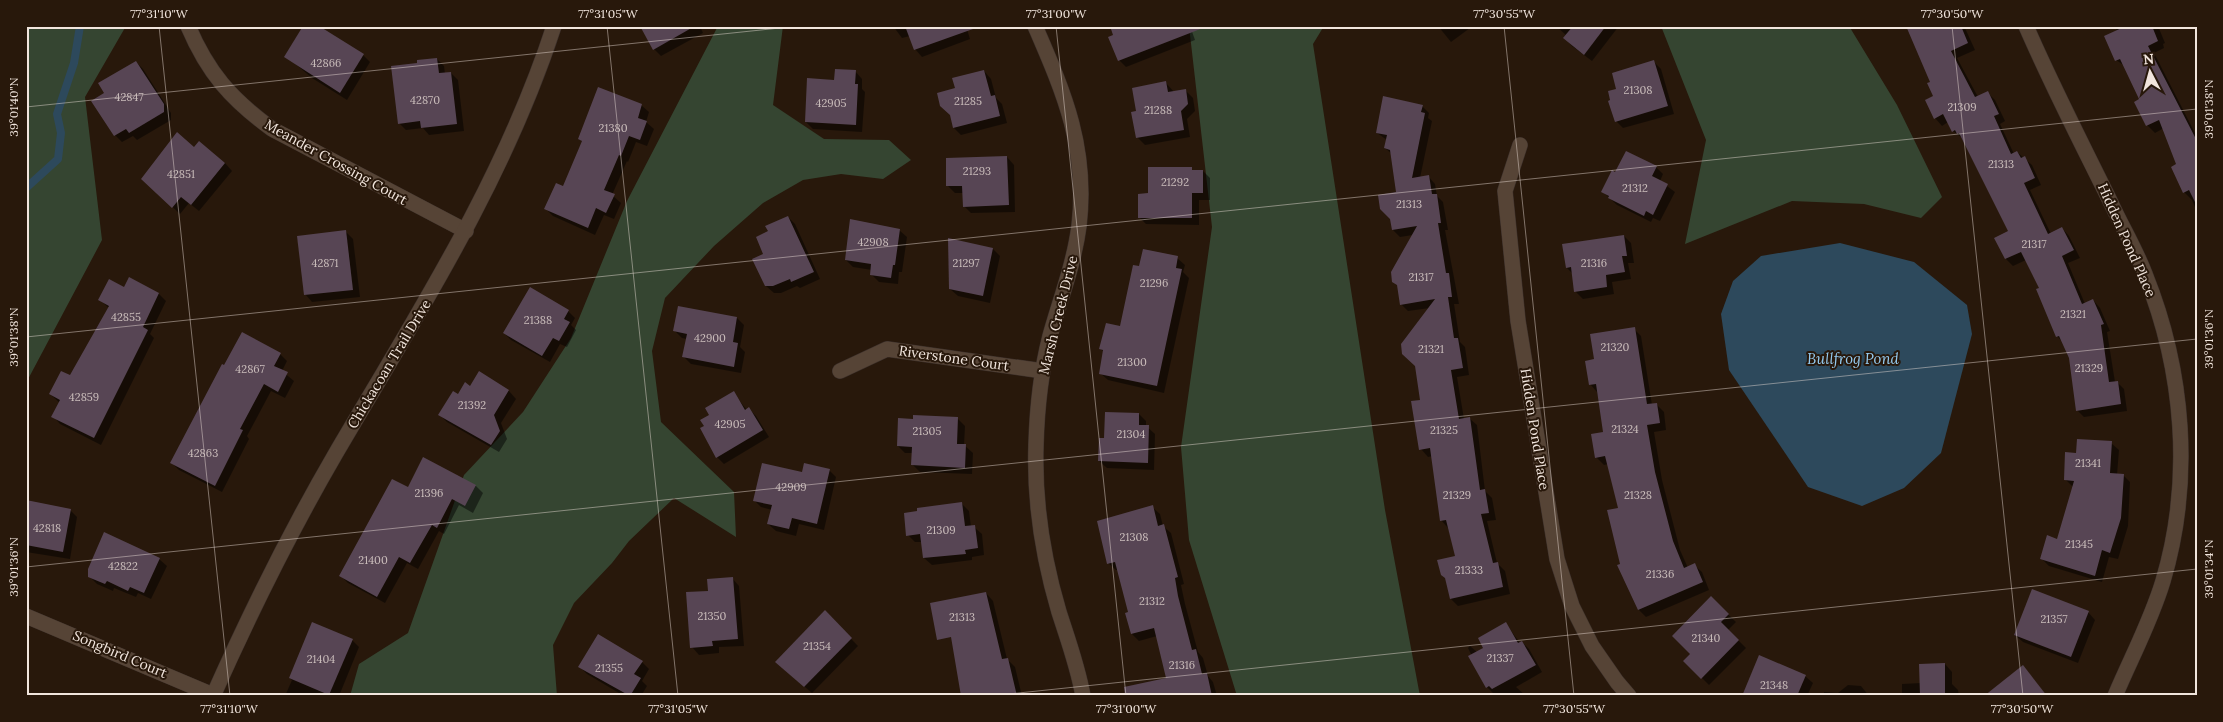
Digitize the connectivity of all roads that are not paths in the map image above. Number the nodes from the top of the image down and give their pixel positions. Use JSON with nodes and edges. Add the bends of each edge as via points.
{"nodes":[{"id":1,"x":188,"y":26,"type":"edge"},
{"id":2,"x":554,"y":26,"type":"edge"},
{"id":3,"x":1035,"y":26,"type":"edge"},
{"id":4,"x":2026,"y":26,"type":"edge"},
{"id":5,"x":1520,"y":145,"type":"dead end"},
{"id":6,"x":466,"y":231,"type":"junction"},
{"id":7,"x":840,"y":371,"type":"dead end"},
{"id":8,"x":1043,"y":371,"type":"junction"},
{"id":9,"x":26,"y":616,"type":"edge"},
{"id":10,"x":213,"y":695,"type":"edge"},
{"id":11,"x":1083,"y":696,"type":"edge"},
{"id":12,"x":1629,"y":696,"type":"edge"},
{"id":13,"x":2114,"y":696,"type":"edge"}],
"edges":[{"from":1,"to":6,"type":"street","name":"Meander Crossing Court","via":[[199,53],[219,83],[244,109],[272,129]]},
{"from":2,"to":6,"type":"street","name":"Chickacoan Trail Drive","via":[[517,124]]},
{"from":3,"to":8,"type":"street","name":"Marsh Creek Drive","via":[[1064,92],[1075,134],[1081,182],[1079,227]]},
{"from":4,"to":13,"type":"street","name":"Hidden Pond Place","via":[[2145,274],[2164,327],[2175,374],[2181,446],[2175,534],[2163,582]]},
{"from":5,"to":12,"type":"street","name":"Hidden Pond Place","via":[[1505,191],[1518,321],[1557,559],[1572,606],[1592,646]]},
{"from":6,"to":10,"type":"street","name":"Chickacoan Trail Drive","via":[[335,454],[276,562]]},
{"from":7,"to":8,"type":"street","name":"Riverstone Court","via":[[887,349]]},
{"from":8,"to":11,"type":"street","name":"Marsh Creek Drive","via":[[1036,446],[1039,521],[1044,553]]},
{"from":9,"to":10,"type":"street","name":"Songbird Court"}]}
